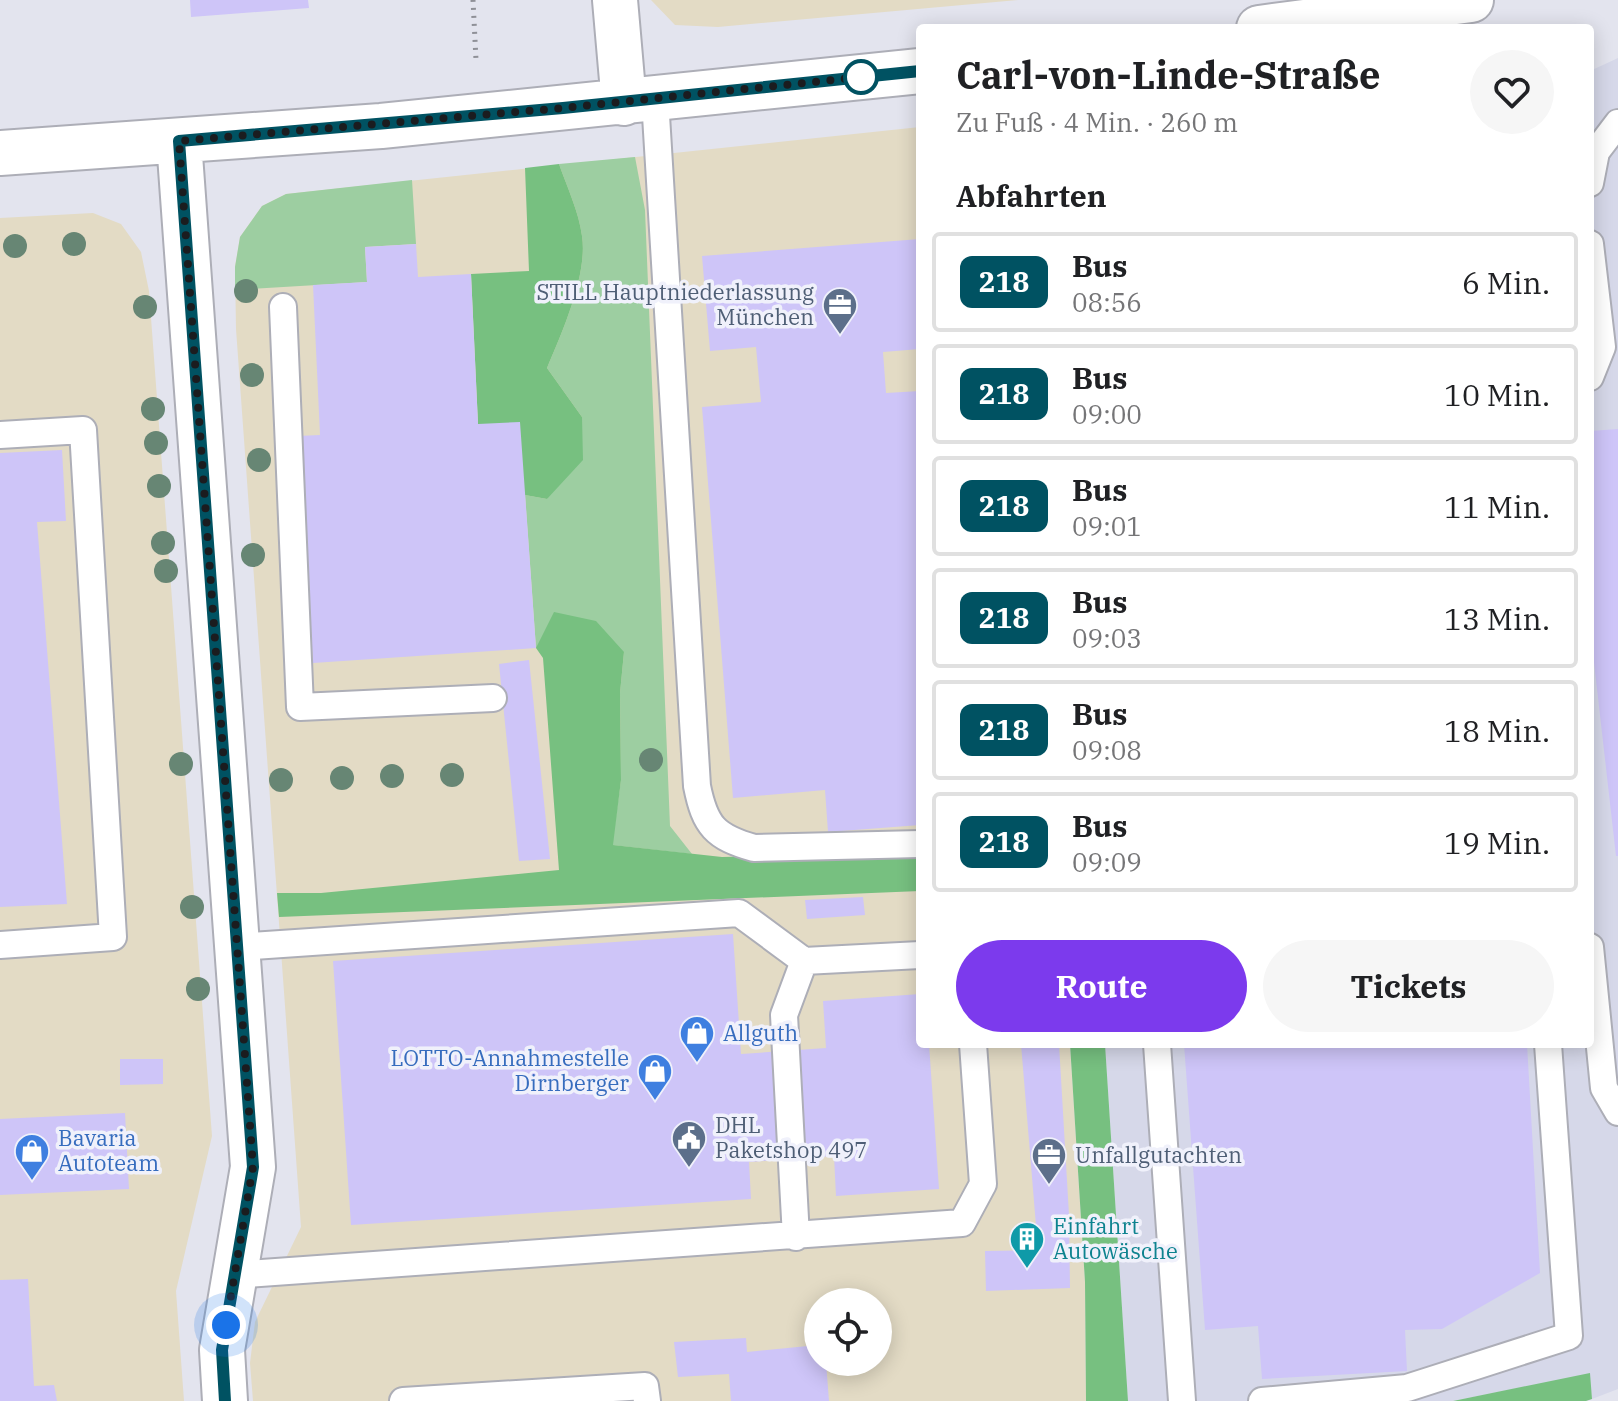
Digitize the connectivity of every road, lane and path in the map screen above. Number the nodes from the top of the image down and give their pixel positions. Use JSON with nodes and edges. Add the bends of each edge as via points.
{"nodes":[{"id":1,"x":473,"y":0,"type":"edge"},
{"id":2,"x":615,"y":0,"type":"edge"},
{"id":3,"x":1468,"y":10,"type":"edge"},
{"id":4,"x":1305,"y":24,"type":"edge"},
{"id":5,"x":476,"y":60,"type":"dead end"},
{"id":6,"x":916,"y":71,"type":"edge"},
{"id":7,"x":639,"y":101,"type":"junction"},
{"id":8,"x":1618,"y":123,"type":"edge"},
{"id":9,"x":179,"y":141,"type":"junction"},
{"id":10,"x":0,"y":153,"type":"edge"},
{"id":11,"x":1594,"y":162,"type":"edge"},
{"id":12,"x":1594,"y":278,"type":"edge"},
{"id":13,"x":283,"y":307,"type":"dead end"},
{"id":14,"x":1594,"y":367,"type":"edge"},
{"id":15,"x":0,"y":435,"type":"edge"},
{"id":16,"x":493,"y":698,"type":"dead end"},
{"id":17,"x":916,"y":844,"type":"edge"},
{"id":18,"x":0,"y":945,"type":"edge"},
{"id":19,"x":237,"y":947,"type":"junction"},
{"id":20,"x":916,"y":955,"type":"edge"},
{"id":21,"x":804,"y":961,"type":"junction"},
{"id":22,"x":1594,"y":987,"type":"edge"},
{"id":23,"x":973,"y":1048,"type":"edge"},
{"id":24,"x":1157,"y":1048,"type":"edge"},
{"id":25,"x":1548,"y":1048,"type":"edge"},
{"id":26,"x":1618,"y":1112,"type":"edge"},
{"id":27,"x":796,"y":1237,"type":"junction"},
{"id":28,"x":233,"y":1275,"type":"junction"},
{"id":29,"x":225,"y":1401,"type":"edge"},
{"id":30,"x":403,"y":1401,"type":"edge"},
{"id":31,"x":647,"y":1401,"type":"edge"},
{"id":32,"x":1182,"y":1401,"type":"edge"},
{"id":33,"x":1262,"y":1401,"type":"edge"}],
"edges":[{"from":1,"to":5,"type":"path"},
{"from":2,"to":7,"type":"street"},
{"from":3,"to":4,"type":"street"},
{"from":6,"to":7,"type":"street"},
{"from":7,"to":9,"type":"street"},
{"from":7,"to":17,"type":"lane","via":[[702,813],[719,834],[754,848]]},
{"from":8,"to":11,"type":"lane"},
{"from":9,"to":10,"type":"street"},
{"from":9,"to":19,"type":"street"},
{"from":12,"to":14,"type":"lane","via":[[1602,347]]},
{"from":13,"to":16,"type":"lane","via":[[300,707]]},
{"from":15,"to":18,"type":"lane","via":[[83,430],[113,937]]},
{"from":19,"to":21,"type":"lane","via":[[739,913]]},
{"from":19,"to":28,"type":"street","via":[[253,1167]]},
{"from":20,"to":21,"type":"lane"},
{"from":21,"to":27,"type":"lane","via":[[784,1015]]},
{"from":22,"to":26,"type":"lane","via":[[1604,1088]]},
{"from":23,"to":27,"type":"lane","via":[[983,1184],[962,1223]]},
{"from":24,"to":32,"type":"lane"},
{"from":25,"to":33,"type":"lane","via":[[1569,1336],[1407,1388]]},
{"from":27,"to":28,"type":"lane"},
{"from":28,"to":29,"type":"street","via":[[222,1350]]},
{"from":30,"to":31,"type":"lane","via":[[645,1386]]}]}
